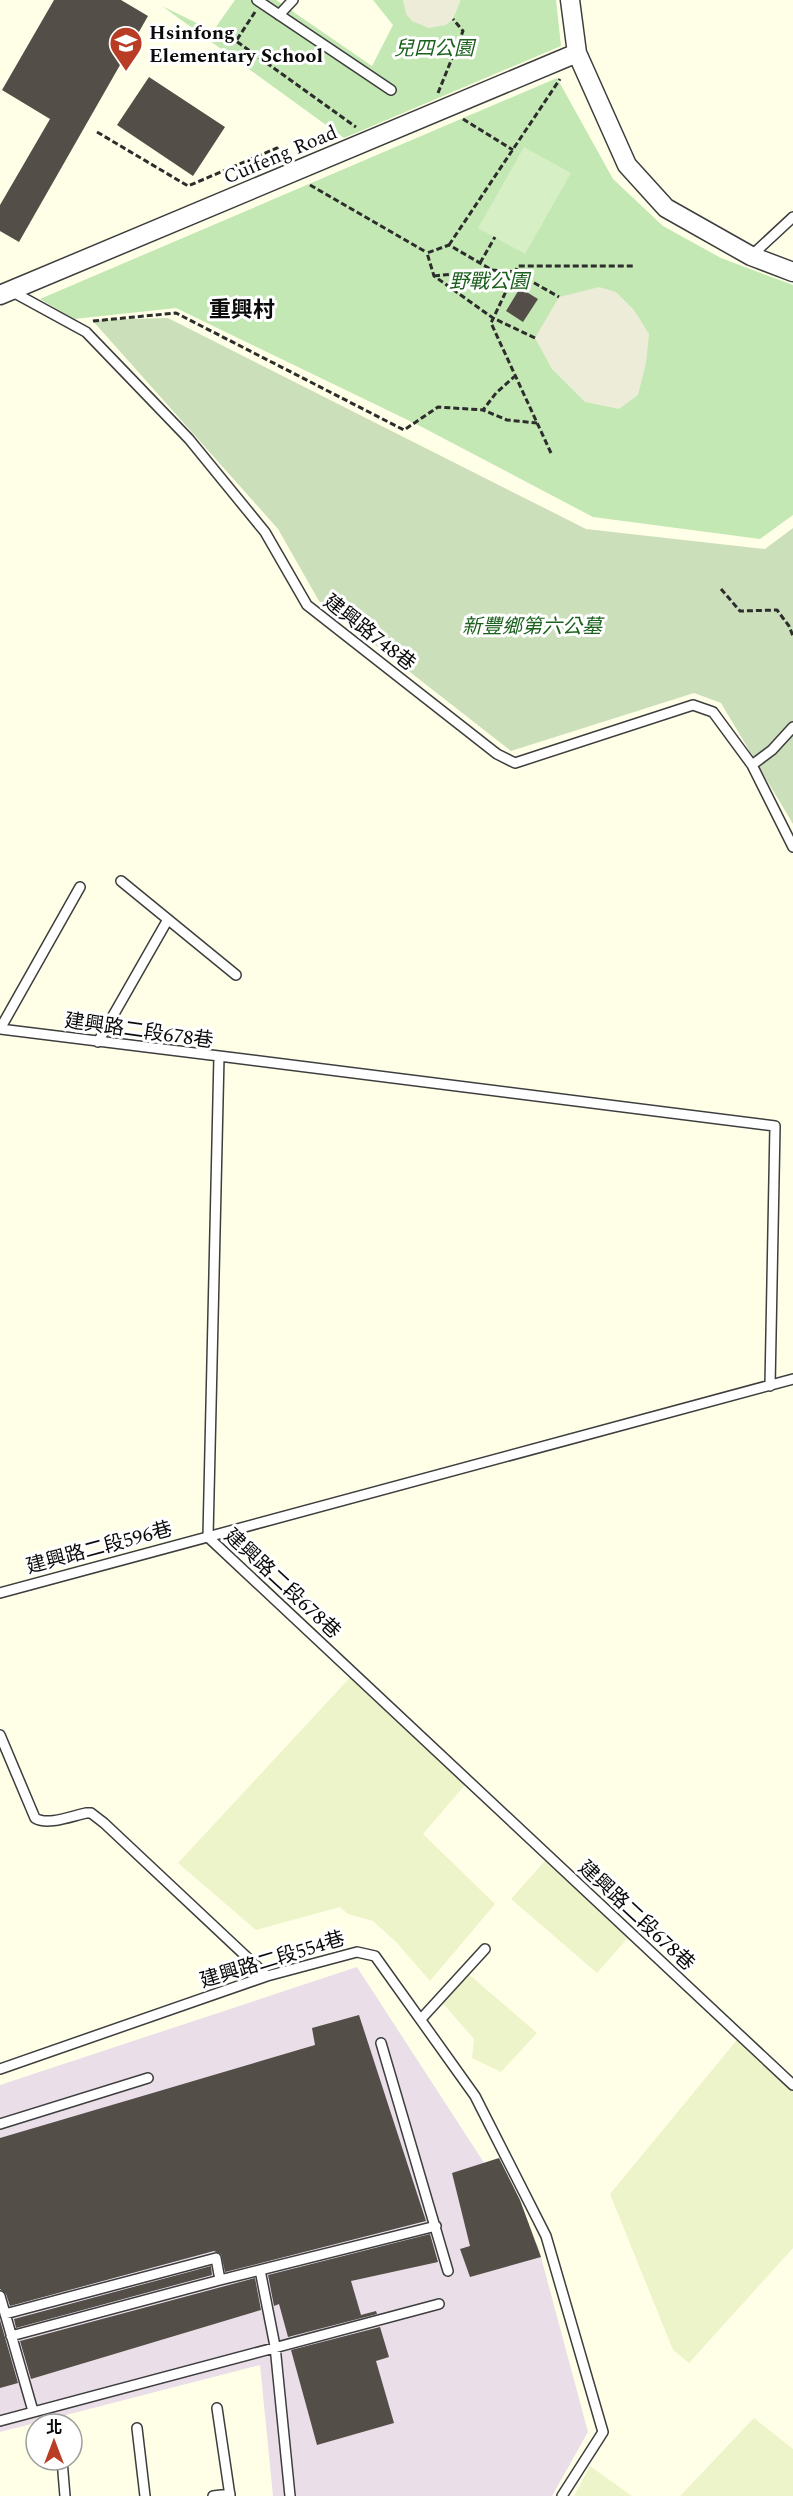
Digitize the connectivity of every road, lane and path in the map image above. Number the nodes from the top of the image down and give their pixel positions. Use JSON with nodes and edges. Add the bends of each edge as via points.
{"nodes":[{"id":1,"x":293,"y":0,"type":"edge"},
{"id":2,"x":570,"y":0,"type":"edge"},
{"id":3,"x":259,"y":2,"type":"edge"},
{"id":4,"x":279,"y":15,"type":"junction"},
{"id":5,"x":453,"y":19,"type":"dead end"},
{"id":6,"x":577,"y":53,"type":"junction"},
{"id":7,"x":565,"y":72,"type":"dead end"},
{"id":8,"x":391,"y":90,"type":"dead end"},
{"id":9,"x":435,"y":101,"type":"dead end"},
{"id":10,"x":459,"y":117,"type":"dead end"},
{"id":11,"x":362,"y":131,"type":"dead end"},
{"id":12,"x":97,"y":132,"type":"dead end"},
{"id":13,"x":513,"y":150,"type":"junction"},
{"id":14,"x":300,"y":177,"type":"junction"},
{"id":15,"x":793,"y":217,"type":"edge"},
{"id":16,"x":495,"y":237,"type":"dead end"},
{"id":17,"x":449,"y":245,"type":"junction"},
{"id":18,"x":427,"y":253,"type":"junction"},
{"id":19,"x":751,"y":256,"type":"junction"},
{"id":20,"x":480,"y":263,"type":"junction"},
{"id":21,"x":635,"y":266,"type":"dead end"},
{"id":22,"x":492,"y":270,"type":"junction"},
{"id":23,"x":515,"y":272,"type":"junction"},
{"id":24,"x":793,"y":272,"type":"edge"},
{"id":25,"x":434,"y":276,"type":"junction"},
{"id":26,"x":5,"y":293,"type":"edge"},
{"id":27,"x":559,"y":297,"type":"dead end"},
{"id":28,"x":494,"y":318,"type":"junction"},
{"id":29,"x":70,"y":323,"type":"junction"},
{"id":30,"x":535,"y":338,"type":"dead end"},
{"id":31,"x":516,"y":375,"type":"junction"},
{"id":32,"x":483,"y":410,"type":"junction"},
{"id":33,"x":537,"y":423,"type":"junction"},
{"id":34,"x":551,"y":453,"type":"dead end"},
{"id":35,"x":721,"y":589,"type":"dead end"},
{"id":36,"x":793,"y":636,"type":"edge"},
{"id":37,"x":793,"y":727,"type":"edge"},
{"id":38,"x":752,"y":765,"type":"junction"},
{"id":39,"x":793,"y":847,"type":"edge"},
{"id":40,"x":121,"y":881,"type":"dead end"},
{"id":41,"x":80,"y":887,"type":"dead end"},
{"id":42,"x":167,"y":921,"type":"junction"},
{"id":43,"x":236,"y":975,"type":"dead end"},
{"id":44,"x":0,"y":1029,"type":"edge"},
{"id":45,"x":98,"y":1042,"type":"junction"},
{"id":46,"x":219,"y":1056,"type":"junction"},
{"id":47,"x":793,"y":1379,"type":"edge"},
{"id":48,"x":770,"y":1386,"type":"junction"},
{"id":49,"x":208,"y":1537,"type":"junction"},
{"id":50,"x":0,"y":1593,"type":"edge"},
{"id":51,"x":0,"y":1735,"type":"edge"},
{"id":52,"x":485,"y":1949,"type":"dead end"},
{"id":53,"x":267,"y":1976,"type":"junction"},
{"id":54,"x":421,"y":2019,"type":"junction"},
{"id":55,"x":381,"y":2043,"type":"dead end"},
{"id":56,"x":0,"y":2069,"type":"edge"},
{"id":57,"x":148,"y":2078,"type":"dead end"},
{"id":58,"x":793,"y":2085,"type":"edge"},
{"id":59,"x":0,"y":2124,"type":"edge"},
{"id":60,"x":436,"y":2226,"type":"junction"},
{"id":61,"x":260,"y":2270,"type":"junction"},
{"id":62,"x":448,"y":2271,"type":"dead end"},
{"id":63,"x":220,"y":2280,"type":"junction"},
{"id":64,"x":0,"y":2296,"type":"edge"},
{"id":65,"x":439,"y":2304,"type":"dead end"},
{"id":66,"x":5,"y":2314,"type":"junction"},
{"id":67,"x":11,"y":2336,"type":"junction"},
{"id":68,"x":275,"y":2346,"type":"junction"},
{"id":69,"x":217,"y":2408,"type":"dead end"},
{"id":70,"x":33,"y":2411,"type":"junction"},
{"id":71,"x":0,"y":2421,"type":"edge"},
{"id":72,"x":137,"y":2428,"type":"dead end"},
{"id":73,"x":63,"y":2472,"type":"edge"},
{"id":74,"x":230,"y":2495,"type":"edge"},
{"id":75,"x":65,"y":2496,"type":"edge"},
{"id":76,"x":145,"y":2496,"type":"edge"},
{"id":77,"x":213,"y":2496,"type":"edge"},
{"id":78,"x":290,"y":2496,"type":"edge"},
{"id":79,"x":562,"y":2496,"type":"edge"}],
"edges":[{"from":1,"to":4,"type":"lane"},
{"from":2,"to":6,"type":"street"},
{"from":3,"to":4,"type":"lane"},
{"from":3,"to":11,"type":"path","via":[[236,41]]},
{"from":4,"to":8,"type":"lane"},
{"from":5,"to":9,"type":"path","via":[[463,31]]},
{"from":6,"to":14,"type":"street","name":"Cuifeng Road"},
{"from":6,"to":19,"type":"street","via":[[627,165],[666,208]]},
{"from":7,"to":13,"type":"path"},
{"from":10,"to":13,"type":"path"},
{"from":12,"to":14,"type":"path","via":[[188,186],[277,148]]},
{"from":13,"to":17,"type":"path"},
{"from":14,"to":18,"type":"path"},
{"from":14,"to":26,"type":"street","name":"Cuifeng Road"},
{"from":15,"to":19,"type":"lane"},
{"from":16,"to":20,"type":"path"},
{"from":17,"to":18,"type":"path"},
{"from":17,"to":20,"type":"path"},
{"from":18,"to":25,"type":"path"},
{"from":19,"to":24,"type":"street"},
{"from":20,"to":22,"type":"path"},
{"from":21,"to":23,"type":"path","via":[[518,266]]},
{"from":22,"to":23,"type":"path"},
{"from":22,"to":25,"type":"path"},
{"from":23,"to":27,"type":"path"},
{"from":23,"to":28,"type":"path"},
{"from":25,"to":28,"type":"path"},
{"from":26,"to":29,"type":"lane","name":"建興路748巷"},
{"from":28,"to":30,"type":"path"},
{"from":28,"to":31,"type":"path","via":[[491,323]]},
{"from":29,"to":32,"type":"path","via":[[176,313],[404,430],[438,407]]},
{"from":29,"to":38,"type":"lane","name":"建興路748巷","via":[[86,332],[189,439],[265,532],[307,605],[497,754],[515,763],[693,705],[713,712]]},
{"from":31,"to":32,"type":"path"},
{"from":31,"to":33,"type":"path"},
{"from":32,"to":33,"type":"path","via":[[507,420]]},
{"from":33,"to":34,"type":"path"},
{"from":35,"to":36,"type":"path","via":[[740,611],[777,610]]},
{"from":37,"to":38,"type":"lane"},
{"from":38,"to":39,"type":"lane","name":"建興路748巷"},
{"from":40,"to":42,"type":"lane"},
{"from":41,"to":44,"type":"lane"},
{"from":42,"to":43,"type":"lane"},
{"from":42,"to":45,"type":"lane"},
{"from":44,"to":45,"type":"lane","name":"建興路二段678巷"},
{"from":45,"to":46,"type":"lane","name":"建興路二段678巷"},
{"from":46,"to":48,"type":"lane","via":[[775,1126]]},
{"from":46,"to":49,"type":"lane","name":"建興路二段678巷"},
{"from":47,"to":48,"type":"lane","name":"建興路二段596巷"},
{"from":48,"to":49,"type":"lane","name":"建興路二段596巷"},
{"from":49,"to":50,"type":"lane","name":"建興路二段596巷"},
{"from":49,"to":58,"type":"lane","name":"建興路二段678巷"},
{"from":51,"to":53,"type":"lane","via":[[35,1818],[48,1821],[86,1813],[98,1818]]},
{"from":52,"to":54,"type":"lane"},
{"from":53,"to":54,"type":"lane","name":"建興路二段554巷","via":[[357,1952],[375,1956]]},
{"from":53,"to":56,"type":"lane","name":"建興路二段554巷"},
{"from":54,"to":79,"type":"lane","name":"建興路二段554巷","via":[[483,2112],[546,2236],[603,2432]]},
{"from":55,"to":60,"type":"lane"},
{"from":57,"to":59,"type":"lane"},
{"from":60,"to":61,"type":"lane"},
{"from":60,"to":62,"type":"lane"},
{"from":61,"to":63,"type":"lane"},
{"from":61,"to":68,"type":"lane"},
{"from":63,"to":66,"type":"lane","via":[[216,2258]]},
{"from":63,"to":67,"type":"lane"},
{"from":64,"to":66,"type":"lane"},
{"from":65,"to":68,"type":"lane"},
{"from":66,"to":67,"type":"lane"},
{"from":67,"to":70,"type":"lane"},
{"from":68,"to":70,"type":"lane"},
{"from":68,"to":78,"type":"lane"},
{"from":69,"to":74,"type":"lane"},
{"from":70,"to":71,"type":"lane"},
{"from":72,"to":76,"type":"lane"},
{"from":73,"to":75,"type":"lane"},
{"from":74,"to":77,"type":"lane"}]}
